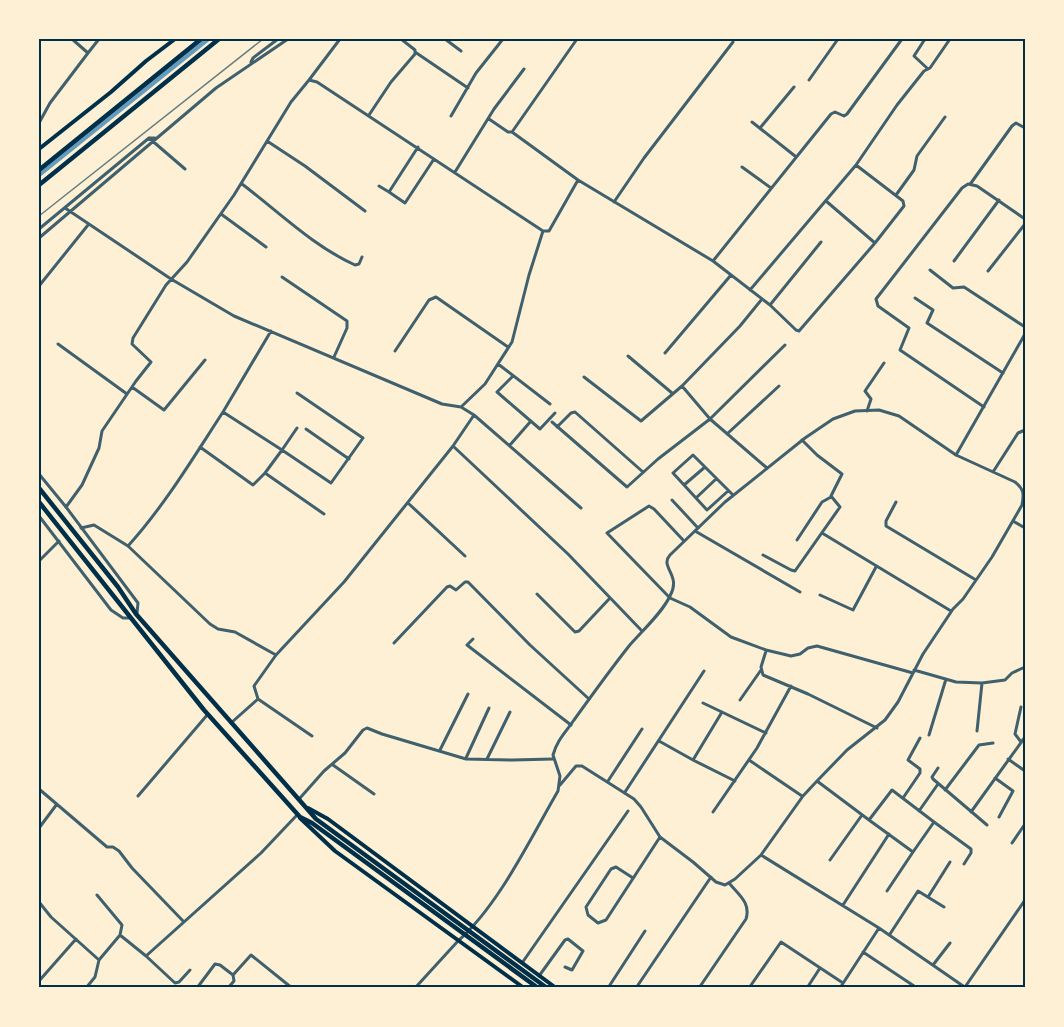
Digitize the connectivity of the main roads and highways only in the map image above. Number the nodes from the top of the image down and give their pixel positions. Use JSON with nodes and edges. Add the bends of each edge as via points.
{"nodes":[{"id":1,"x":175,"y":39,"type":"edge"},
{"id":2,"x":201,"y":39,"type":"edge"},
{"id":3,"x":219,"y":39,"type":"edge"},
{"id":4,"x":39,"y":149,"type":"edge"},
{"id":5,"x":39,"y":170,"type":"edge"},
{"id":6,"x":39,"y":185,"type":"edge"},
{"id":7,"x":39,"y":488,"type":"edge"},
{"id":8,"x":39,"y":502,"type":"edge"},
{"id":9,"x":307,"y":807,"type":"junction"},
{"id":10,"x":299,"y":816,"type":"junction"},
{"id":11,"x":420,"y":898,"type":"junction"},
{"id":12,"x":546,"y":981,"type":"junction"},
{"id":13,"x":524,"y":988,"type":"edge"},
{"id":14,"x":540,"y":988,"type":"edge"},
{"id":15,"x":547,"y":988,"type":"edge"},
{"id":16,"x":556,"y":988,"type":"edge"}],
"edges":[{"from":1,"to":4,"type":"main road"},
{"from":2,"to":5,"type":"highway"},
{"from":3,"to":6,"type":"highway"},
{"from":7,"to":9,"type":"highway","via":[[136,614]]},
{"from":8,"to":10,"type":"highway","via":[[208,714]]},
{"from":9,"to":11,"type":"highway","via":[[316,819]]},
{"from":9,"to":12,"type":"main road"},
{"from":10,"to":11,"type":"highway"},
{"from":10,"to":13,"type":"main road","via":[[335,851]]},
{"from":11,"to":14,"type":"highway"},
{"from":11,"to":15,"type":"highway"},
{"from":12,"to":14,"type":"main road"},
{"from":12,"to":16,"type":"main road"}]}
